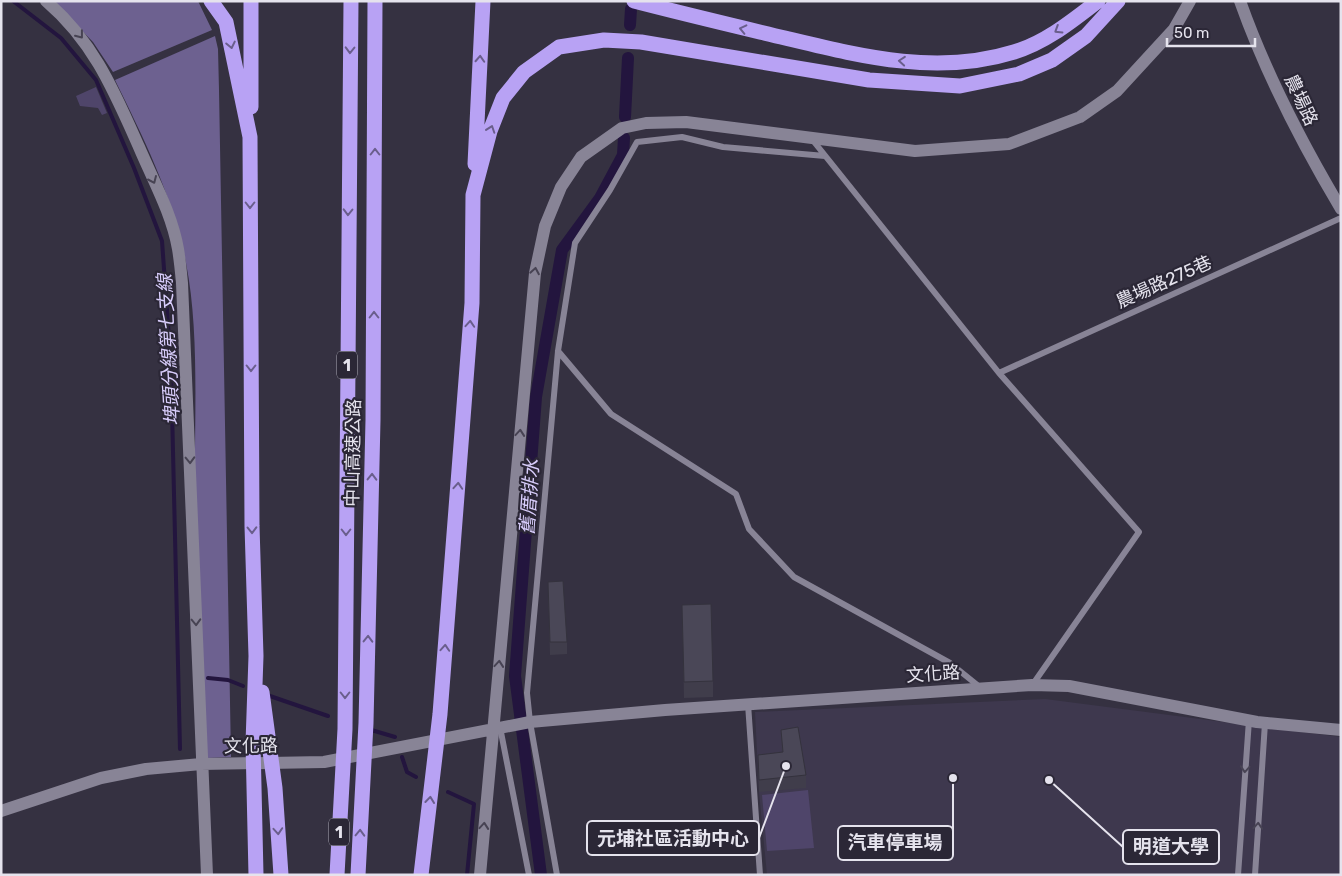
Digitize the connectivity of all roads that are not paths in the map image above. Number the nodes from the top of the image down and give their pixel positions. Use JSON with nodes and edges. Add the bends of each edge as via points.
{"nodes":[{"id":1,"x":46,"y":1,"type":"edge"},
{"id":2,"x":212,"y":1,"type":"edge"},
{"id":3,"x":251,"y":1,"type":"edge"},
{"id":4,"x":351,"y":1,"type":"edge"},
{"id":5,"x":376,"y":1,"type":"edge"},
{"id":6,"x":483,"y":1,"type":"edge"},
{"id":7,"x":634,"y":1,"type":"edge"},
{"id":8,"x":1098,"y":1,"type":"edge"},
{"id":9,"x":1118,"y":1,"type":"edge"},
{"id":10,"x":1190,"y":1,"type":"edge"},
{"id":11,"x":1240,"y":1,"type":"edge"},
{"id":12,"x":250,"y":137,"type":"junction"},
{"id":13,"x":810,"y":137,"type":"junction"},
{"id":14,"x":825,"y":156,"type":"junction"},
{"id":15,"x":474,"y":195,"type":"junction"},
{"id":16,"x":1341,"y":209,"type":"edge"},
{"id":17,"x":1341,"y":218,"type":"edge"},
{"id":18,"x":558,"y":351,"type":"junction"},
{"id":19,"x":999,"y":373,"type":"junction"},
{"id":20,"x":256,"y":656,"type":"junction"},
{"id":21,"x":1032,"y":685,"type":"junction"},
{"id":22,"x":982,"y":688,"type":"junction"},
{"id":23,"x":748,"y":704,"type":"junction"},
{"id":24,"x":1249,"y":720,"type":"junction"},
{"id":25,"x":527,"y":722,"type":"junction"},
{"id":26,"x":1265,"y":722,"type":"junction"},
{"id":27,"x":499,"y":727,"type":"junction"},
{"id":28,"x":1341,"y":730,"type":"edge"},
{"id":29,"x":201,"y":764,"type":"junction"},
{"id":30,"x":1,"y":811,"type":"edge"},
{"id":31,"x":207,"y":875,"type":"edge"},
{"id":32,"x":256,"y":875,"type":"edge"},
{"id":33,"x":281,"y":875,"type":"edge"},
{"id":34,"x":337,"y":875,"type":"edge"},
{"id":35,"x":358,"y":875,"type":"edge"},
{"id":36,"x":423,"y":875,"type":"edge"},
{"id":37,"x":480,"y":875,"type":"edge"},
{"id":38,"x":529,"y":875,"type":"edge"},
{"id":39,"x":557,"y":875,"type":"edge"},
{"id":40,"x":760,"y":875,"type":"edge"},
{"id":41,"x":1238,"y":875,"type":"edge"},
{"id":42,"x":1255,"y":875,"type":"edge"}],
"edges":[{"from":1,"to":29,"type":"street","one_way":true,"via":[[68,20],[108,79],[166,209],[178,248],[183,294]]},
{"from":2,"to":12,"type":"highway","one_way":true,"via":[[226,22]]},
{"from":3,"to":12,"type":"highway"},
{"from":4,"to":34,"type":"highway","name":"中山高速公路","number":"1","one_way":true,"via":[[345,728]]},
{"from":35,"to":5,"type":"highway","name":"中山高速公路","number":"1","one_way":true,"via":[[366,723],[373,420]]},
{"from":15,"to":6,"type":"highway","one_way":true},
{"from":8,"to":7,"type":"highway","one_way":true,"via":[[1053,33],[1014,52],[969,62],[922,63],[873,59]]},
{"from":15,"to":9,"type":"highway","one_way":true,"via":[[490,132],[503,98],[524,72],[560,47],[604,40],[641,42],[868,80],[960,86],[1019,74],[1052,60],[1086,36]]},
{"from":10,"to":13,"type":"street","via":[[1174,29],[1117,91],[1080,117],[1009,144],[915,151]]},
{"from":11,"to":16,"type":"street","name":"農場路","via":[[1255,44],[1302,144]]},
{"from":12,"to":20,"type":"highway","one_way":true},
{"from":13,"to":14,"type":"lane"},
{"from":27,"to":13,"type":"street","one_way":true,"via":[[534,273],[545,226],[561,188],[581,157],[622,128],[646,123],[686,122]]},
{"from":14,"to":18,"type":"lane","via":[[723,147],[682,137],[636,142],[610,190],[575,243]]},
{"from":14,"to":19,"type":"lane"},
{"from":36,"to":15,"type":"highway","one_way":true,"via":[[440,714],[472,303]]},
{"from":17,"to":19,"type":"lane","name":"農場路275巷"},
{"from":18,"to":22,"type":"lane","via":[[611,414],[736,494],[748,529],[794,577],[950,663]]},
{"from":18,"to":25,"type":"lane"},
{"from":19,"to":21,"type":"lane","via":[[1139,532]]},
{"from":20,"to":32,"type":"highway","via":[[253,743]]},
{"from":20,"to":33,"type":"highway","one_way":true,"via":[[270,742]]},
{"from":21,"to":22,"type":"street","name":"文化路"},
{"from":21,"to":24,"type":"street","name":"文化路","via":[[1069,686]]},
{"from":22,"to":23,"type":"street","name":"文化路"},
{"from":23,"to":25,"type":"street","name":"文化路"},
{"from":23,"to":40,"type":"lane"},
{"from":24,"to":26,"type":"street","name":"文化路"},
{"from":24,"to":41,"type":"lane","one_way":true},
{"from":25,"to":27,"type":"street","name":"文化路"},
{"from":25,"to":39,"type":"lane"},
{"from":26,"to":28,"type":"street","name":"文化路"},
{"from":42,"to":26,"type":"lane","one_way":true},
{"from":27,"to":29,"type":"street","name":"文化路","via":[[324,762]]},
{"from":37,"to":27,"type":"street","one_way":true},
{"from":27,"to":38,"type":"lane"},
{"from":29,"to":30,"type":"street","name":"文化路","via":[[146,769],[101,778]]},
{"from":29,"to":31,"type":"street"}]}
